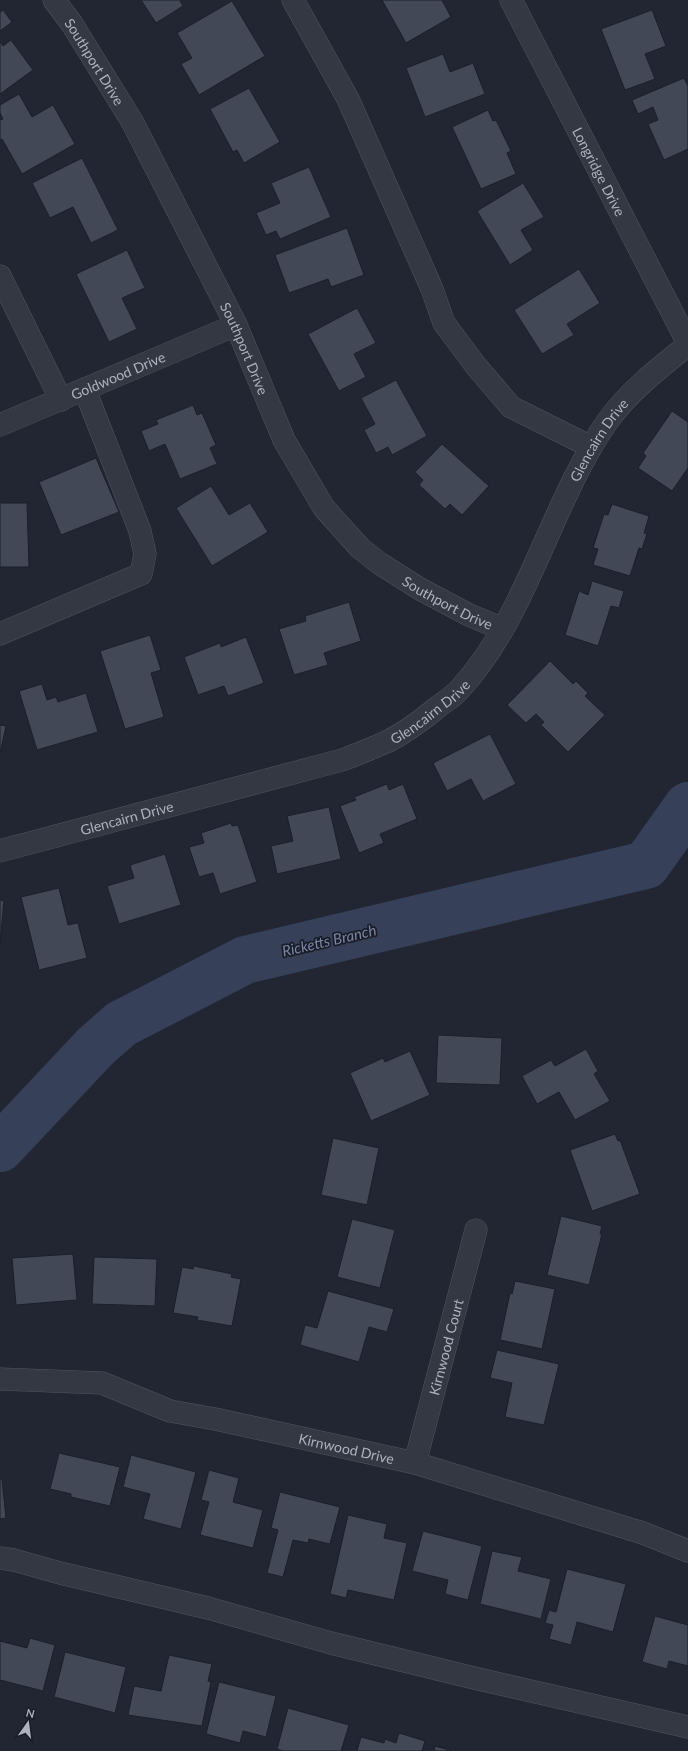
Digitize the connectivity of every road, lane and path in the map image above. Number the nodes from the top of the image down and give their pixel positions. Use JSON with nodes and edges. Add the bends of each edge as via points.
{"nodes":[{"id":1,"x":54,"y":0,"type":"edge"},
{"id":2,"x":292,"y":0,"type":"edge"},
{"id":3,"x":511,"y":0,"type":"edge"},
{"id":4,"x":0,"y":276,"type":"edge"},
{"id":5,"x":236,"y":325,"type":"junction"},
{"id":6,"x":688,"y":344,"type":"edge"},
{"id":7,"x":84,"y":390,"type":"junction"},
{"id":8,"x":61,"y":400,"type":"junction"},
{"id":9,"x":0,"y":425,"type":"edge"},
{"id":10,"x":591,"y":447,"type":"junction"},
{"id":11,"x":503,"y":629,"type":"junction"},
{"id":12,"x":0,"y":634,"type":"edge"},
{"id":13,"x":0,"y":851,"type":"edge"},
{"id":14,"x":476,"y":1230,"type":"dead end"},
{"id":15,"x":0,"y":1379,"type":"edge"},
{"id":16,"x":415,"y":1463,"type":"junction"},
{"id":17,"x":688,"y":1551,"type":"edge"},
{"id":18,"x":0,"y":1558,"type":"edge"},
{"id":19,"x":688,"y":1727,"type":"edge"}],
"edges":[{"from":1,"to":5,"type":"street","name":"Southport Drive","via":[[72,24],[133,123]]},
{"from":2,"to":10,"type":"street","via":[[348,99],[399,212],[444,323],[511,407]]},
{"from":3,"to":6,"type":"street","name":"Longridge Drive"},
{"from":4,"to":8,"type":"street"},
{"from":5,"to":7,"type":"street","name":"Goldwood Drive"},
{"from":5,"to":11,"type":"street","name":"Southport Drive","via":[[284,440],[324,508],[360,548],[380,563],[420,589],[469,615]]},
{"from":6,"to":10,"type":"street","name":"Glencairn Drive","via":[[633,392],[608,421]]},
{"from":7,"to":8,"type":"street","name":"Goldwood Drive"},
{"from":7,"to":12,"type":"street","via":[[140,531],[145,554],[141,574]]},
{"from":8,"to":9,"type":"street","name":"Goldwood Drive"},
{"from":10,"to":11,"type":"street","name":"Glencairn Drive"},
{"from":11,"to":13,"type":"street","name":"Glencairn Drive","via":[[459,691],[419,722],[385,742],[342,760]]},
{"from":14,"to":16,"type":"street","name":"Kirnwood Court"},
{"from":15,"to":16,"type":"street","name":"Kirnwood Drive","via":[[102,1383],[170,1412],[215,1419]]},
{"from":16,"to":17,"type":"street","name":"Kirnwood Drive","via":[[643,1534]]},
{"from":18,"to":19,"type":"street","via":[[208,1608],[331,1643]]}]}
